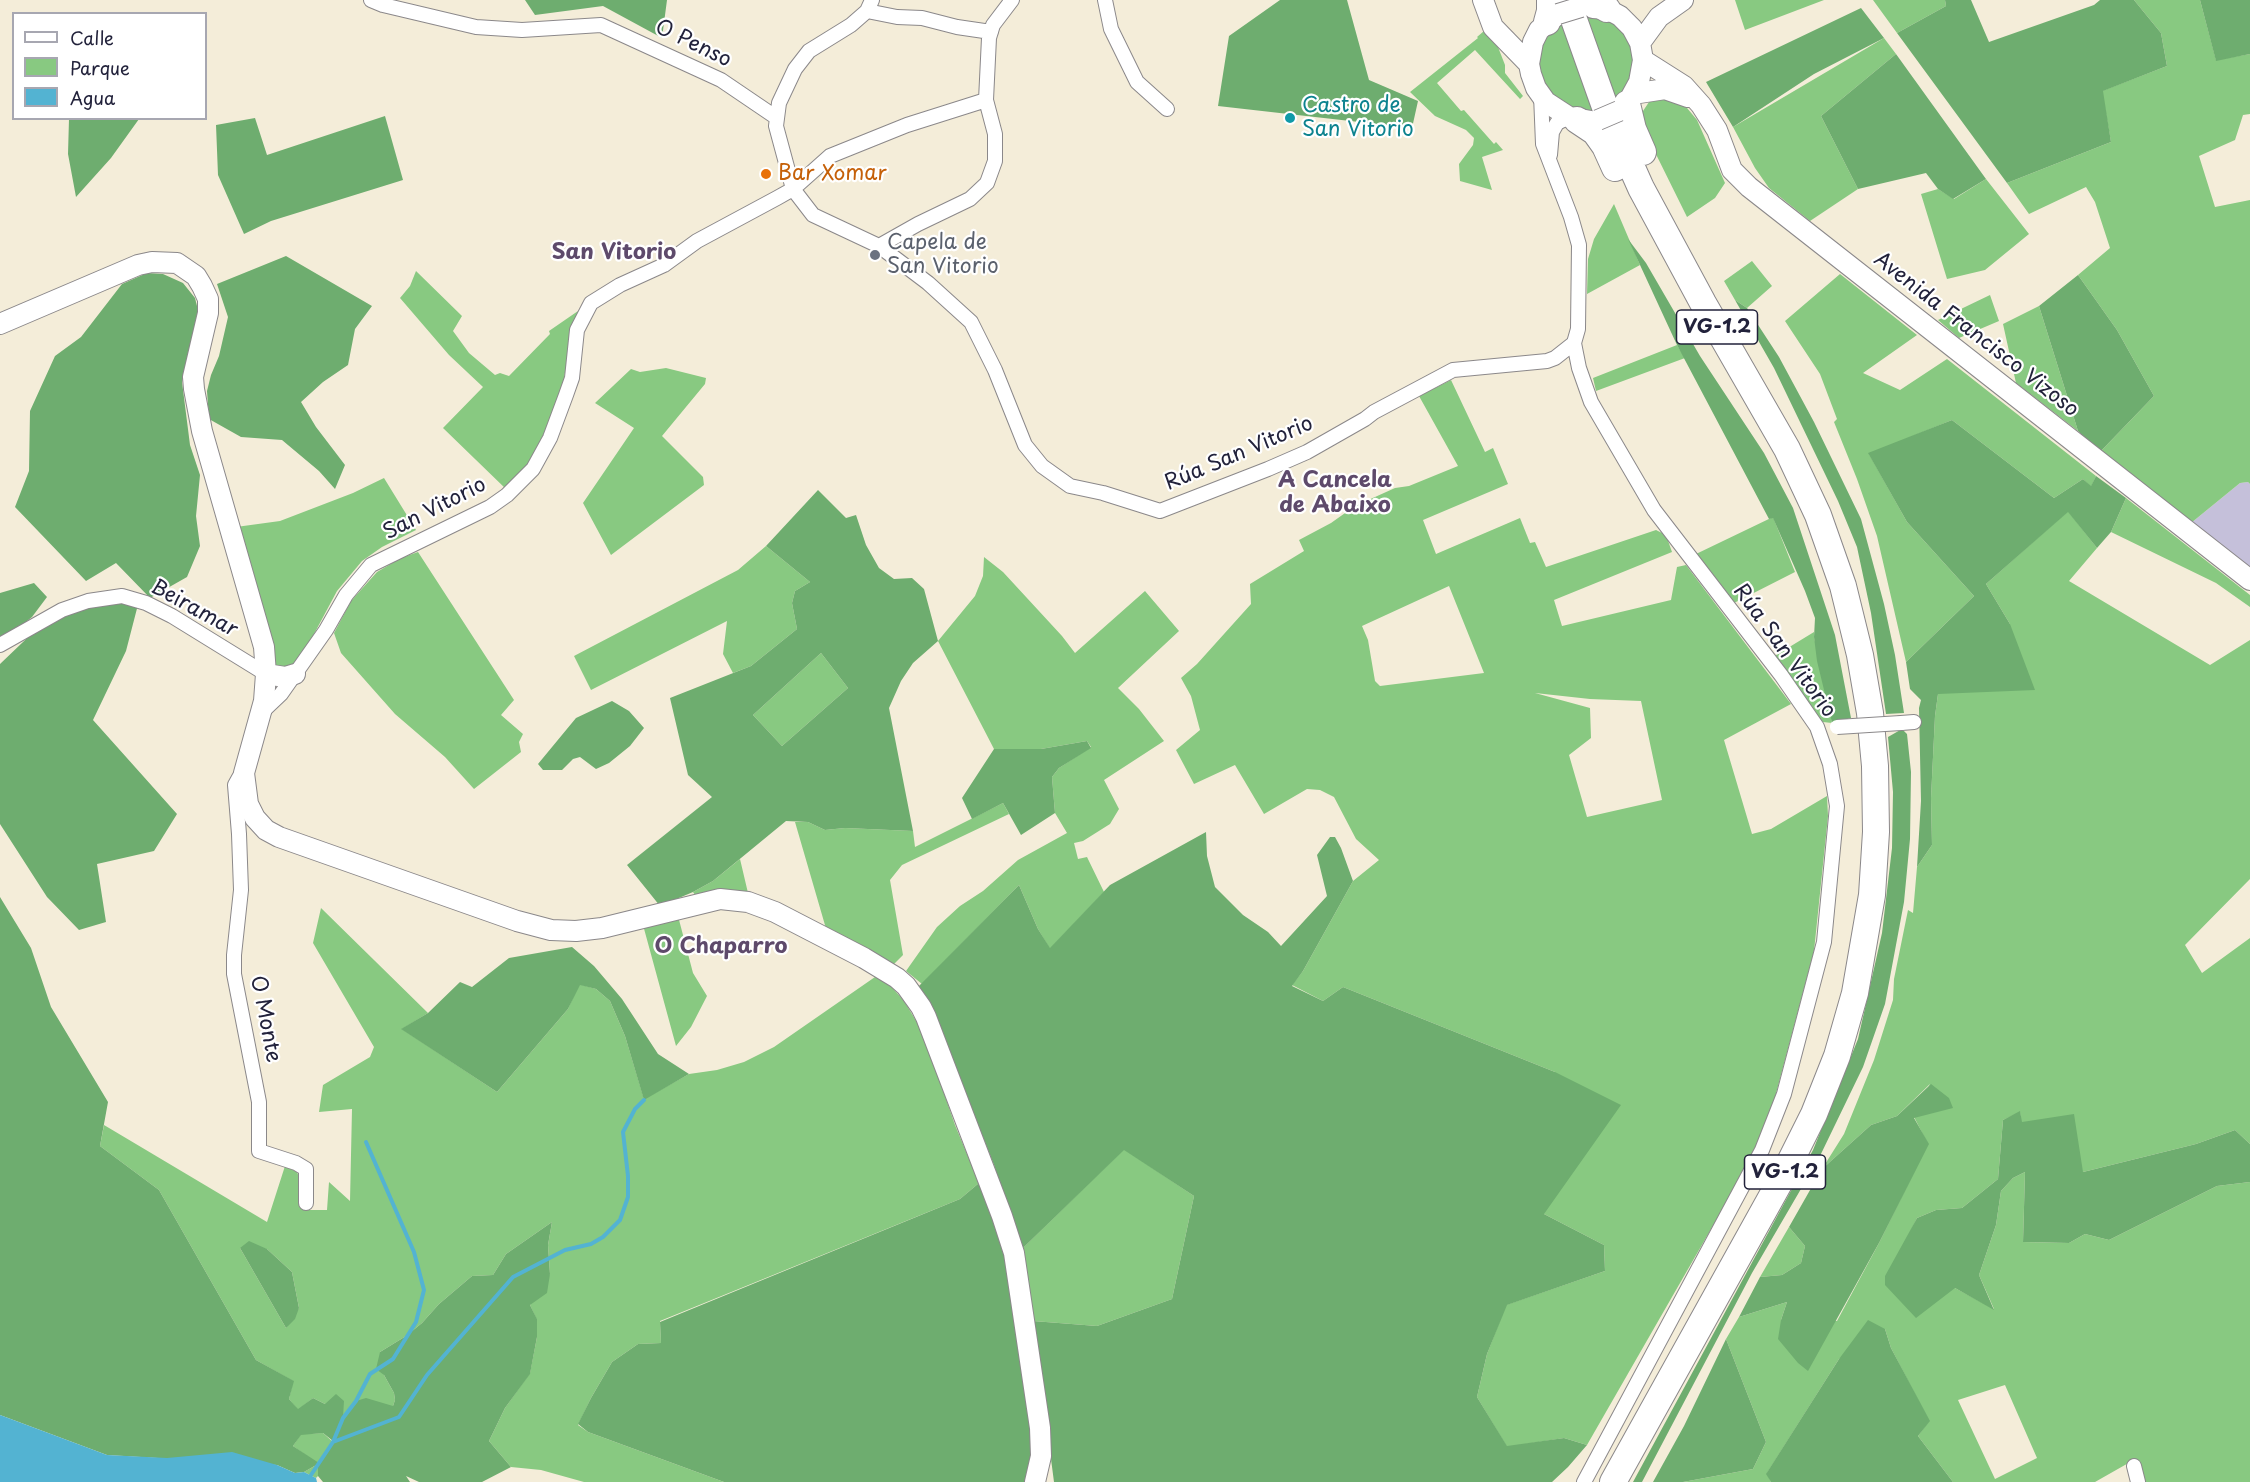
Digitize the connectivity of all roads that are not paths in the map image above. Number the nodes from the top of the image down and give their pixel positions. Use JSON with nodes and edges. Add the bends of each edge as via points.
{"nodes":[{"id":1,"x":371,"y":0,"type":"edge"},
{"id":2,"x":1012,"y":0,"type":"edge"},
{"id":3,"x":1105,"y":0,"type":"edge"},
{"id":4,"x":1681,"y":0,"type":"edge"},
{"id":5,"x":1484,"y":2,"type":"edge"},
{"id":6,"x":870,"y":5,"type":"edge"},
{"id":7,"x":1574,"y":11,"type":"edge"},
{"id":8,"x":991,"y":33,"type":"junction"},
{"id":9,"x":1642,"y":52,"type":"junction"},
{"id":10,"x":1529,"y":64,"type":"junction"},
{"id":11,"x":1541,"y":95,"type":"junction"},
{"id":12,"x":986,"y":100,"type":"junction"},
{"id":13,"x":1626,"y":103,"type":"junction"},
{"id":14,"x":1701,"y":105,"type":"junction"},
{"id":15,"x":1167,"y":109,"type":"dead end"},
{"id":16,"x":777,"y":118,"type":"junction"},
{"id":17,"x":1582,"y":119,"type":"junction"},
{"id":18,"x":1550,"y":160,"type":"junction"},
{"id":19,"x":793,"y":189,"type":"junction"},
{"id":20,"x":879,"y":246,"type":"junction"},
{"id":21,"x":0,"y":324,"type":"edge"},
{"id":22,"x":1574,"y":343,"type":"junction"},
{"id":23,"x":1818,"y":515,"type":"junction"},
{"id":24,"x":2250,"y":580,"type":"edge"},
{"id":25,"x":0,"y":645,"type":"edge"},
{"id":26,"x":1860,"y":655,"type":"junction"},
{"id":27,"x":266,"y":674,"type":"junction"},
{"id":28,"x":295,"y":674,"type":"junction"},
{"id":29,"x":261,"y":713,"type":"junction"},
{"id":30,"x":1907,"y":722,"type":"dead end"},
{"id":31,"x":1816,"y":727,"type":"junction"},
{"id":32,"x":244,"y":773,"type":"junction"},
{"id":33,"x":260,"y":824,"type":"junction"},
{"id":34,"x":239,"y":834,"type":"junction"},
{"id":35,"x":306,"y":1203,"type":"dead end"},
{"id":36,"x":2134,"y":1466,"type":"dead end"},
{"id":37,"x":1035,"y":1482,"type":"edge"},
{"id":38,"x":1584,"y":1482,"type":"edge"},
{"id":39,"x":1613,"y":1482,"type":"edge"},
{"id":40,"x":2138,"y":1482,"type":"edge"}],
"edges":[{"from":1,"to":16,"type":"street","name":"O Penso","via":[[476,27],[522,30],[600,25],[721,80]]},
{"from":2,"to":8,"type":"street"},
{"from":3,"to":15,"type":"street","via":[[1112,28],[1137,82]]},
{"from":4,"to":7,"type":"street","via":[[1643,14]]},
{"from":4,"to":9,"type":"street","via":[[1659,16]]},
{"from":5,"to":7,"type":"street","via":[[1505,28],[1520,33]]},
{"from":5,"to":10,"type":"street","via":[[1493,27]]},
{"from":6,"to":8,"type":"street","via":[[897,17],[922,18]]},
{"from":6,"to":16,"type":"street","via":[[851,25],[809,51],[795,69],[779,103]]},
{"from":7,"to":9,"type":"street","via":[[1632,28]]},
{"from":7,"to":10,"type":"street","via":[[1533,42]]},
{"from":7,"to":23,"type":"highway","number":"VG-1.2","via":[[1605,107],[1641,188],[1787,449]]},
{"from":8,"to":12,"type":"street"},
{"from":9,"to":13,"type":"street","via":[[1639,82]]},
{"from":9,"to":14,"type":"street","name":"Avenida Francisco Vizoso"},
{"from":10,"to":11,"type":"street"},
{"from":11,"to":17,"type":"street","via":[[1546,102]]},
{"from":11,"to":18,"type":"street","name":"Rúa San Vitorio","via":[[1543,144]]},
{"from":12,"to":19,"type":"street","name":"San Vitorio","via":[[907,125],[830,156]]},
{"from":12,"to":20,"type":"street","via":[[995,134],[994,160],[987,183],[970,199]]},
{"from":13,"to":14,"type":"street","via":[[1665,89]]},
{"from":13,"to":17,"type":"street","bridge":true},
{"from":13,"to":23,"type":"highway","via":[[1633,129],[1659,186],[1764,379],[1819,491]]},
{"from":14,"to":24,"type":"street","name":"Avenida Francisco Vizoso","via":[[1717,130],[1732,170],[1749,187]]},
{"from":16,"to":19,"type":"street"},
{"from":17,"to":18,"type":"street","via":[[1557,123],[1552,132]]},
{"from":17,"to":26,"type":"highway","via":[[1605,146],[1662,262],[1784,463],[1804,503]]},
{"from":18,"to":22,"type":"street","name":"Rúa San Vitorio","via":[[1579,245],[1578,329]]},
{"from":19,"to":20,"type":"street","name":"Rúa San Vitorio","via":[[813,215]]},
{"from":19,"to":28,"type":"street","name":"San Vitorio","via":[[591,303],[578,330],[572,378],[550,438],[533,469],[490,507],[371,565],[346,595]]},
{"from":20,"to":22,"type":"street","name":"Rúa San Vitorio","via":[[971,322],[1025,445],[1042,466],[1070,486],[1160,511],[1306,452],[1453,370],[1547,361]]},
{"from":21,"to":27,"type":"street","via":[[138,265],[177,263],[196,276],[208,299],[208,313],[193,377],[194,389],[202,431],[264,647]]},
{"from":22,"to":31,"type":"street","name":"Rúa San Vitorio","via":[[1592,402],[1654,510],[1781,675]]},
{"from":23,"to":26,"type":"highway","number":"VG-1.2","via":[[1843,586]]},
{"from":25,"to":27,"type":"street","name":"Beiramar","via":[[62,610],[122,596],[163,612]]},
{"from":26,"to":39,"type":"highway","number":"VG-1.2","via":[[1874,750],[1876,832],[1868,923],[1847,1024],[1792,1159]]},
{"from":27,"to":28,"type":"street"},
{"from":27,"to":29,"type":"street"},
{"from":28,"to":29,"type":"street","name":"San Vitorio"},
{"from":29,"to":32,"type":"street"},
{"from":30,"to":31,"type":"street","bridge":true},
{"from":31,"to":38,"type":"street","name":"Rúa San Vitorio","via":[[1830,764],[1837,806],[1824,942],[1784,1094],[1762,1150]]},
{"from":32,"to":33,"type":"street","via":[[248,804]]},
{"from":32,"to":34,"type":"street","via":[[235,785]]},
{"from":33,"to":34,"type":"street"},
{"from":33,"to":37,"type":"street","via":[[279,837],[551,930],[602,928],[720,899],[748,902],[775,912],[897,978],[926,1017],[1014,1253],[1041,1435]]},
{"from":34,"to":35,"type":"street","name":"O Monte","via":[[241,890],[234,974],[259,1102],[259,1151],[306,1169]]},
{"from":36,"to":40,"type":"street"}]}
